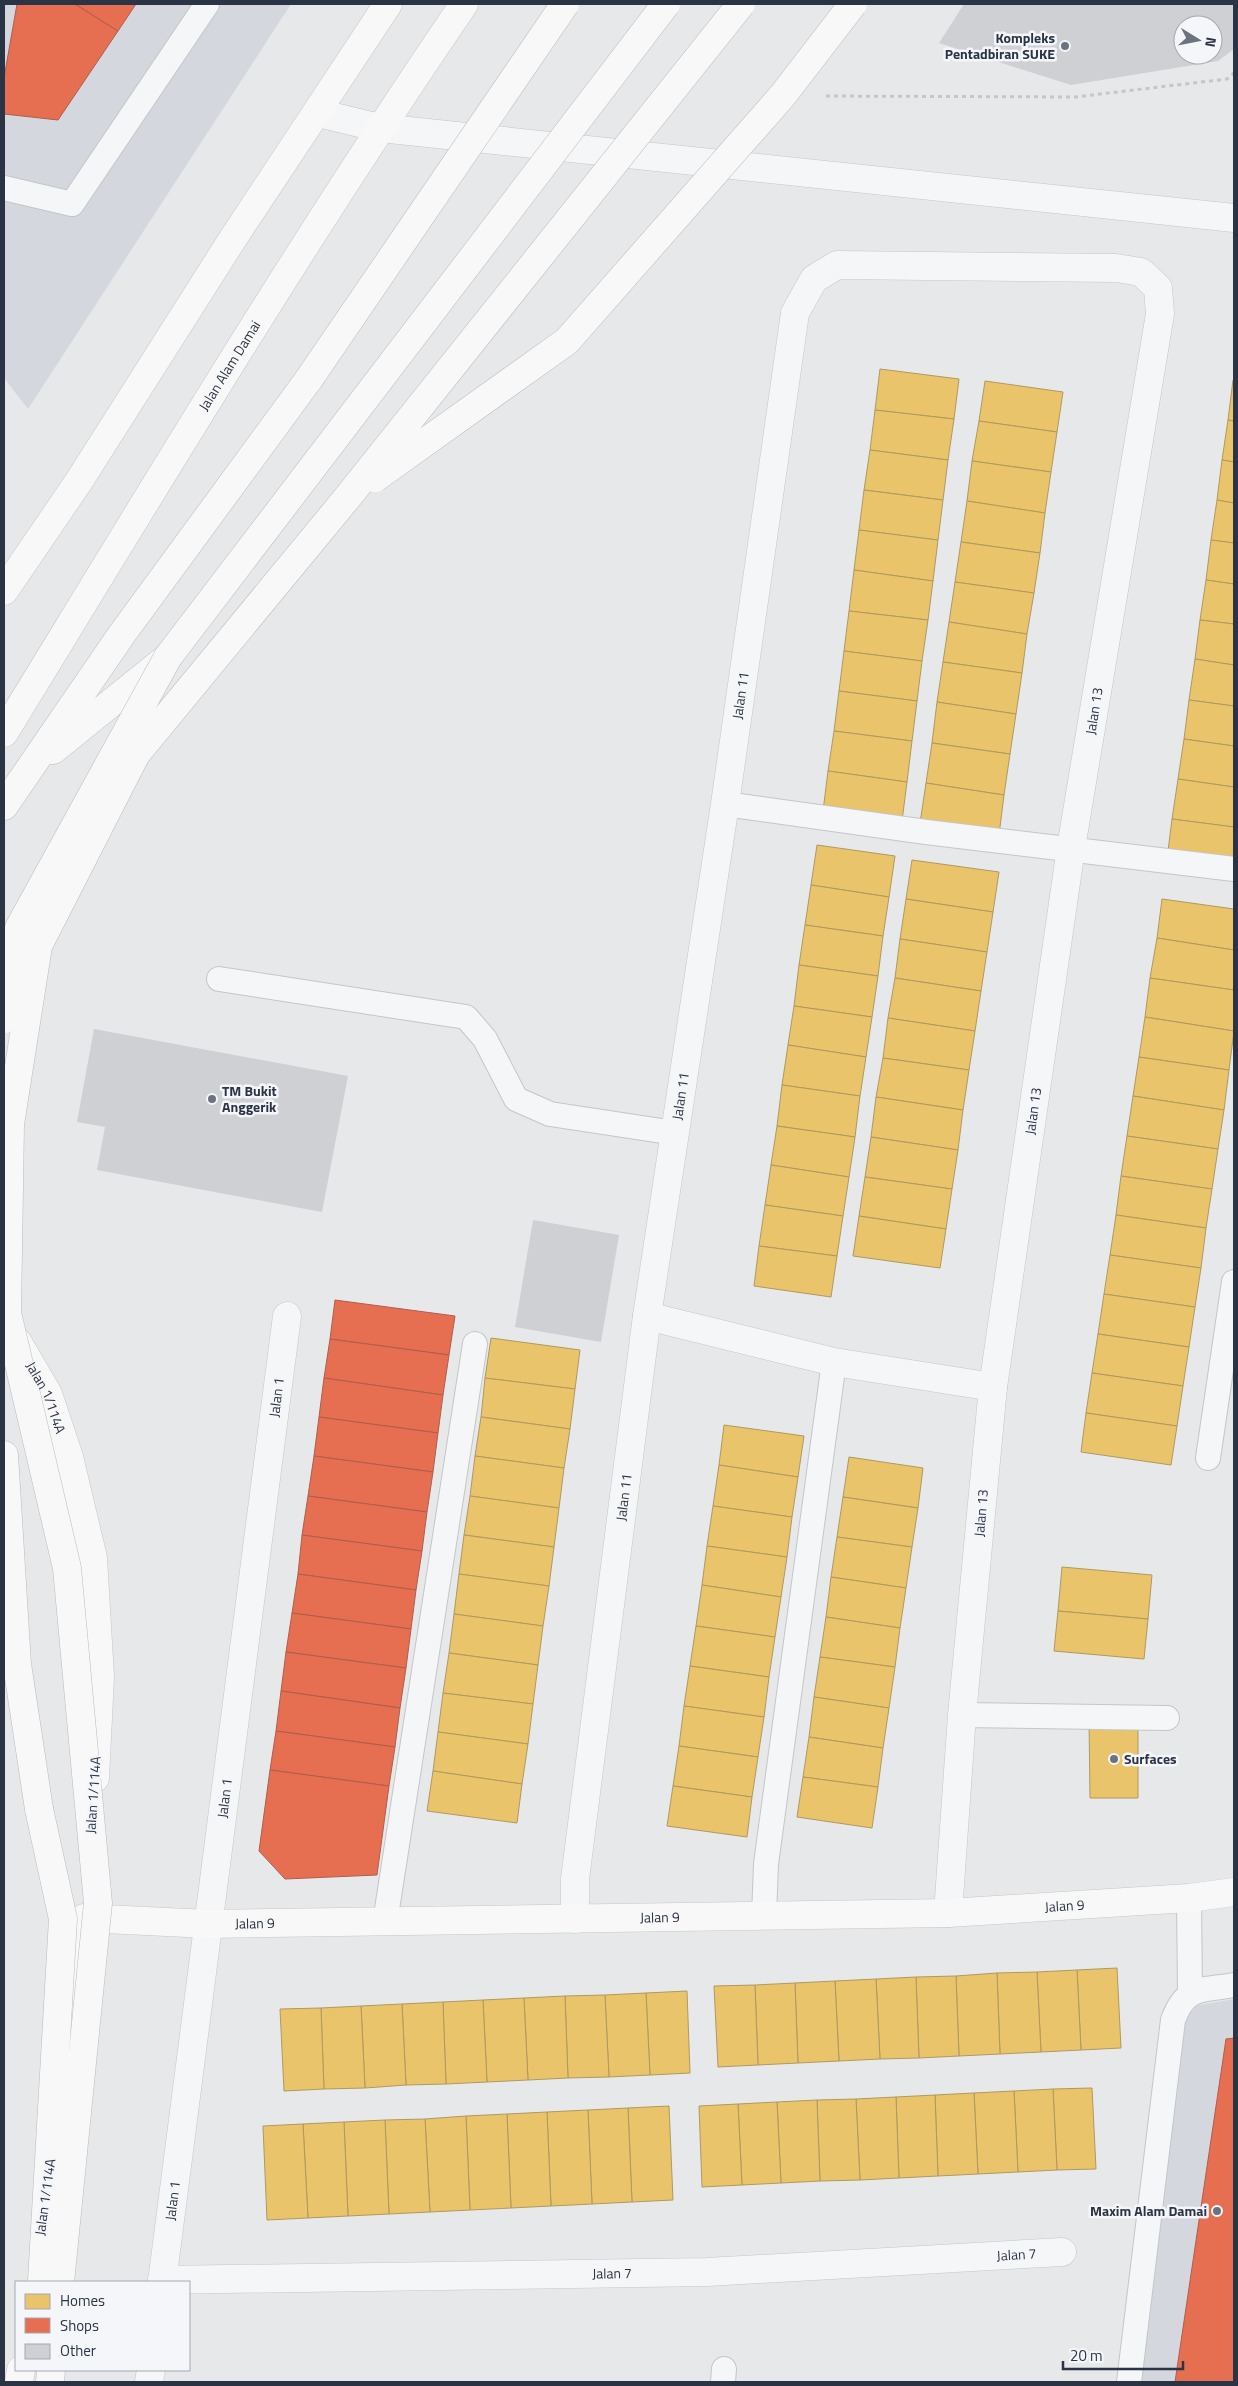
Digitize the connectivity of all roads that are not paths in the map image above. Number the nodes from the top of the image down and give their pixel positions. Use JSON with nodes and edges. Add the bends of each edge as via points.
{"nodes":[{"id":1,"x":206,"y":4,"type":"edge"},
{"id":2,"x":388,"y":4,"type":"edge"},
{"id":3,"x":464,"y":4,"type":"edge"},
{"id":4,"x":565,"y":4,"type":"edge"},
{"id":5,"x":666,"y":4,"type":"edge"},
{"id":6,"x":741,"y":4,"type":"edge"},
{"id":7,"x":853,"y":4,"type":"edge"},
{"id":8,"x":318,"y":113,"type":"junction"},
{"id":9,"x":380,"y":128,"type":"junction"},
{"id":10,"x":4,"y":188,"type":"edge"},
{"id":11,"x":1234,"y":218,"type":"edge"},
{"id":12,"x":814,"y":279,"type":"joint"},
{"id":13,"x":347,"y":498,"type":"junction"},
{"id":14,"x":4,"y":591,"type":"edge"},
{"id":15,"x":168,"y":657,"type":"junction"},
{"id":16,"x":4,"y":733,"type":"edge"},
{"id":17,"x":4,"y":791,"type":"edge"},
{"id":18,"x":725,"y":804,"type":"junction"},
{"id":19,"x":4,"y":806,"type":"edge"},
{"id":20,"x":1071,"y":848,"type":"junction"},
{"id":21,"x":1234,"y":869,"type":"edge"},
{"id":22,"x":219,"y":979,"type":"dead end"},
{"id":23,"x":4,"y":1019,"type":"edge"},
{"id":24,"x":674,"y":1132,"type":"junction"},
{"id":25,"x":1234,"y":1282,"type":"edge"},
{"id":26,"x":5,"y":1315,"type":"edge"},
{"id":27,"x":287,"y":1316,"type":"dead end"},
{"id":28,"x":647,"y":1316,"type":"junction"},
{"id":29,"x":474,"y":1344,"type":"dead end"},
{"id":30,"x":834,"y":1362,"type":"junction"},
{"id":31,"x":993,"y":1387,"type":"junction"},
{"id":32,"x":4,"y":1455,"type":"edge"},
{"id":33,"x":1208,"y":1458,"type":"dead end"},
{"id":34,"x":4,"y":1612,"type":"edge"},
{"id":35,"x":17,"y":1664,"type":"junction"},
{"id":36,"x":962,"y":1715,"type":"junction"},
{"id":37,"x":1167,"y":1718,"type":"dead end"},
{"id":38,"x":1234,"y":1892,"type":"edge"},
{"id":39,"x":1189,"y":1898,"type":"junction"},
{"id":40,"x":948,"y":1913,"type":"junction"},
{"id":41,"x":764,"y":1916,"type":"junction"},
{"id":42,"x":84,"y":1918,"type":"junction"},
{"id":43,"x":575,"y":1919,"type":"junction"},
{"id":44,"x":385,"y":1922,"type":"junction"},
{"id":45,"x":208,"y":1924,"type":"junction"},
{"id":46,"x":1234,"y":1985,"type":"edge"},
{"id":47,"x":1190,"y":1993,"type":"junction"},
{"id":48,"x":1062,"y":2252,"type":"dead end"},
{"id":49,"x":33,"y":2281,"type":"edge"},
{"id":50,"x":42,"y":2281,"type":"edge"},
{"id":51,"x":60,"y":2281,"type":"edge"},
{"id":52,"x":162,"y":2281,"type":"edge"},
{"id":53,"x":1129,"y":2382,"type":"edge"}],
"edges":[{"from":1,"to":10,"type":"lane","via":[[72,204]]},
{"from":2,"to":8,"type":"main road"},
{"from":3,"to":9,"type":"main road","name":"Jalan Alam Damai"},
{"from":4,"to":19,"type":"main road","bridge":true,"via":[[309,379],[122,634]]},
{"from":5,"to":15,"type":"main road","bridge":true},
{"from":6,"to":13,"type":"main road","bridge":true},
{"from":7,"to":13,"type":"main road","bridge":true,"via":[[783,95],[567,341]]},
{"from":8,"to":9,"type":"street"},
{"from":8,"to":14,"type":"main road"},
{"from":9,"to":11,"type":"street"},
{"from":9,"to":16,"type":"main road","name":"Jalan Alam Damai","via":[[212,393]]},
{"from":12,"to":18,"type":"street","name":"Jalan 11","via":[[796,313]]},
{"from":12,"to":20,"type":"street","name":"Jalan 13","via":[[837,265],[1116,268],[1141,272],[1158,288],[1160,314]]},
{"from":13,"to":26,"type":"main road","bridge":true,"via":[[136,754],[38,946],[10,1124]]},
{"from":15,"to":17,"type":"main road"},
{"from":15,"to":23,"type":"main road","bridge":true,"via":[[19,928]]},
{"from":18,"to":20,"type":"lane"},
{"from":18,"to":24,"type":"street","name":"Jalan 11"},
{"from":20,"to":21,"type":"lane"},
{"from":20,"to":31,"type":"street","name":"Jalan 13"},
{"from":22,"to":24,"type":"lane","via":[[466,1017],[485,1039],[516,1099],[550,1114]]},
{"from":24,"to":28,"type":"street","name":"Jalan 11"},
{"from":25,"to":33,"type":"lane"},
{"from":26,"to":42,"type":"main road","name":"Jalan 1/114A","via":[[48,1394],[69,1457],[93,1558],[100,1677]]},
{"from":26,"to":51,"type":"main road","bridge":true,"via":[[67,1568],[98,1903]]},
{"from":27,"to":45,"type":"street","name":"Jalan 1"},
{"from":28,"to":30,"type":"street"},
{"from":28,"to":43,"type":"street","name":"Jalan 11","via":[[575,1879]]},
{"from":29,"to":44,"type":"lane"},
{"from":30,"to":31,"type":"street"},
{"from":30,"to":41,"type":"lane","via":[[766,1864]]},
{"from":31,"to":36,"type":"street","name":"Jalan 13"},
{"from":32,"to":35,"type":"main road"},
{"from":34,"to":35,"type":"main road"},
{"from":35,"to":50,"type":"main road","bridge":true,"via":[[39,1809],[63,1919]]},
{"from":36,"to":37,"type":"lane"},
{"from":36,"to":40,"type":"street","name":"Jalan 13"},
{"from":38,"to":39,"type":"main road","name":"Jalan 9"},
{"from":39,"to":40,"type":"main road","name":"Jalan 9"},
{"from":39,"to":47,"type":"lane"},
{"from":40,"to":41,"type":"main road","name":"Jalan 9"},
{"from":41,"to":43,"type":"main road","name":"Jalan 9"},
{"from":42,"to":45,"type":"main road","name":"Jalan 9"},
{"from":42,"to":49,"type":"main road","name":"Jalan 1/114A"},
{"from":43,"to":44,"type":"main road","name":"Jalan 9"},
{"from":44,"to":45,"type":"main road","name":"Jalan 9"},
{"from":45,"to":52,"type":"street","name":"Jalan 1"},
{"from":46,"to":47,"type":"lane"},
{"from":47,"to":53,"type":"lane","via":[[1179,2002],[1173,2020]]},
{"from":48,"to":52,"type":"street","name":"Jalan 7","via":[[707,2272]]}]}
